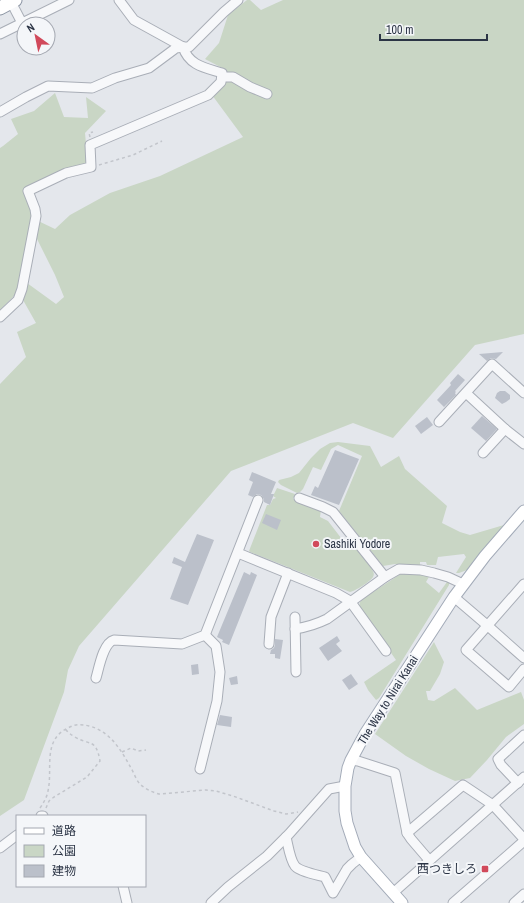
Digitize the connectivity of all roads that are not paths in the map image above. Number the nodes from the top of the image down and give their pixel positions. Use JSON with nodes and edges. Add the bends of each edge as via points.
{"nodes":[{"id":1,"x":69,"y":0,"type":"edge"},
{"id":2,"x":119,"y":0,"type":"edge"},
{"id":3,"x":238,"y":0,"type":"edge"},
{"id":4,"x":9,"y":3,"type":"edge"},
{"id":5,"x":17,"y":16,"type":"edge"},
{"id":6,"x":36,"y":16,"type":"edge"},
{"id":7,"x":16,"y":26,"type":"edge"},
{"id":8,"x":0,"y":34,"type":"edge"},
{"id":9,"x":183,"y":47,"type":"junction"},
{"id":10,"x":222,"y":77,"type":"junction"},
{"id":11,"x":267,"y":94,"type":"dead end"},
{"id":12,"x":0,"y":112,"type":"edge"},
{"id":13,"x":0,"y":317,"type":"edge"},
{"id":14,"x":524,"y":392,"type":"edge"},
{"id":15,"x":466,"y":393,"type":"junction"},
{"id":16,"x":440,"y":422,"type":"dead end"},
{"id":17,"x":505,"y":429,"type":"junction"},
{"id":18,"x":524,"y":444,"type":"edge"},
{"id":19,"x":483,"y":453,"type":"dead end"},
{"id":20,"x":299,"y":498,"type":"dead end"},
{"id":21,"x":258,"y":500,"type":"dead end"},
{"id":22,"x":524,"y":511,"type":"edge"},
{"id":23,"x":238,"y":553,"type":"junction"},
{"id":24,"x":288,"y":573,"type":"junction"},
{"id":25,"x":385,"y":577,"type":"junction"},
{"id":26,"x":463,"y":584,"type":"junction"},
{"id":27,"x":524,"y":584,"type":"edge"},
{"id":28,"x":454,"y":597,"type":"junction"},
{"id":29,"x":350,"y":601,"type":"junction"},
{"id":30,"x":295,"y":617,"type":"dead end"},
{"id":31,"x":488,"y":626,"type":"junction"},
{"id":32,"x":296,"y":629,"type":"junction"},
{"id":33,"x":205,"y":635,"type":"junction"},
{"id":34,"x":269,"y":644,"type":"dead end"},
{"id":35,"x":386,"y":651,"type":"dead end"},
{"id":36,"x":523,"y":654,"type":"edge"},
{"id":37,"x":524,"y":669,"type":"edge"},
{"id":38,"x":296,"y":672,"type":"dead end"},
{"id":39,"x":96,"y":678,"type":"dead end"},
{"id":40,"x":524,"y":735,"type":"edge"},
{"id":41,"x":351,"y":760,"type":"junction"},
{"id":42,"x":200,"y":769,"type":"dead end"},
{"id":43,"x":521,"y":780,"type":"edge"},
{"id":44,"x":345,"y":786,"type":"junction"},
{"id":45,"x":493,"y":805,"type":"junction"},
{"id":46,"x":407,"y":833,"type":"junction"},
{"id":47,"x":16,"y":836,"type":"edge"},
{"id":48,"x":286,"y":836,"type":"junction"},
{"id":49,"x":524,"y":840,"type":"edge"},
{"id":50,"x":0,"y":848,"type":"edge"},
{"id":51,"x":361,"y":857,"type":"junction"},
{"id":52,"x":429,"y":860,"type":"junction"},
{"id":53,"x":124,"y":887,"type":"edge"},
{"id":54,"x":333,"y":893,"type":"junction"},
{"id":55,"x":393,"y":893,"type":"junction"},
{"id":56,"x":524,"y":894,"type":"edge"},
{"id":57,"x":127,"y":903,"type":"edge"},
{"id":58,"x":212,"y":903,"type":"edge"},
{"id":59,"x":335,"y":903,"type":"edge"},
{"id":60,"x":402,"y":903,"type":"edge"},
{"id":61,"x":454,"y":903,"type":"edge"},
{"id":62,"x":514,"y":903,"type":"edge"}],
"edges":[{"from":1,"to":6,"type":"street"},
{"from":2,"to":9,"type":"street","via":[[134,20]]},
{"from":3,"to":9,"type":"street","via":[[189,47]]},
{"from":4,"to":5,"type":"street"},
{"from":7,"to":8,"type":"street"},
{"from":9,"to":10,"type":"street","via":[[186,55],[194,63],[222,73]]},
{"from":9,"to":12,"type":"street","via":[[176,48],[149,68],[92,88],[48,86]]},
{"from":10,"to":11,"type":"street","via":[[233,77]]},
{"from":10,"to":13,"type":"street","via":[[221,82],[208,94],[90,145],[91,167],[66,173],[28,191],[36,216],[22,289],[18,300]]},
{"from":14,"to":15,"type":"street","via":[[492,364]]},
{"from":15,"to":16,"type":"street"},
{"from":15,"to":17,"type":"street"},
{"from":17,"to":18,"type":"street"},
{"from":17,"to":19,"type":"street"},
{"from":20,"to":25,"type":"street","via":[[333,512]]},
{"from":21,"to":23,"type":"street"},
{"from":22,"to":26,"type":"main road","name":"The Way to Nirai Kanai"},
{"from":23,"to":24,"type":"street"},
{"from":23,"to":33,"type":"street"},
{"from":24,"to":29,"type":"street"},
{"from":24,"to":34,"type":"street","via":[[271,617]]},
{"from":25,"to":26,"type":"street","via":[[399,569],[421,570]]},
{"from":25,"to":29,"type":"street"},
{"from":26,"to":28,"type":"main road","name":"The Way to Nirai Kanai"},
{"from":27,"to":31,"type":"street"},
{"from":28,"to":31,"type":"street"},
{"from":28,"to":41,"type":"main road","name":"The Way to Nirai Kanai","via":[[364,734]]},
{"from":29,"to":32,"type":"street","via":[[323,621]]},
{"from":29,"to":35,"type":"street"},
{"from":30,"to":32,"type":"street"},
{"from":31,"to":36,"type":"street"},
{"from":31,"to":37,"type":"street","via":[[466,650],[509,686]]},
{"from":32,"to":38,"type":"street"},
{"from":33,"to":39,"type":"street","via":[[182,644],[110,641]]},
{"from":33,"to":42,"type":"street","via":[[216,646],[220,672]]},
{"from":40,"to":43,"type":"street","via":[[498,759],[501,765]]},
{"from":41,"to":44,"type":"main road","name":"The Way to Nirai Kanai"},
{"from":41,"to":46,"type":"street","via":[[396,772]]},
{"from":43,"to":45,"type":"street"},
{"from":44,"to":48,"type":"street","via":[[329,789]]},
{"from":44,"to":51,"type":"main road","name":"The Way to Nirai Kanai","via":[[347,824],[354,846]]},
{"from":45,"to":46,"type":"street","via":[[463,785]]},
{"from":45,"to":49,"type":"street"},
{"from":45,"to":52,"type":"street"},
{"from":46,"to":52,"type":"street"},
{"from":47,"to":50,"type":"street"},
{"from":48,"to":54,"type":"street","via":[[295,867],[325,877]]},
{"from":48,"to":58,"type":"street","via":[[267,856]]},
{"from":49,"to":61,"type":"street"},
{"from":51,"to":54,"type":"street","via":[[347,869]]},
{"from":51,"to":55,"type":"main road","name":"The Way to Nirai Kanai"},
{"from":52,"to":55,"type":"street"},
{"from":53,"to":57,"type":"street"},
{"from":54,"to":59,"type":"street"},
{"from":55,"to":60,"type":"main road","name":"The Way to Nirai Kanai"},
{"from":56,"to":62,"type":"street"}]}
